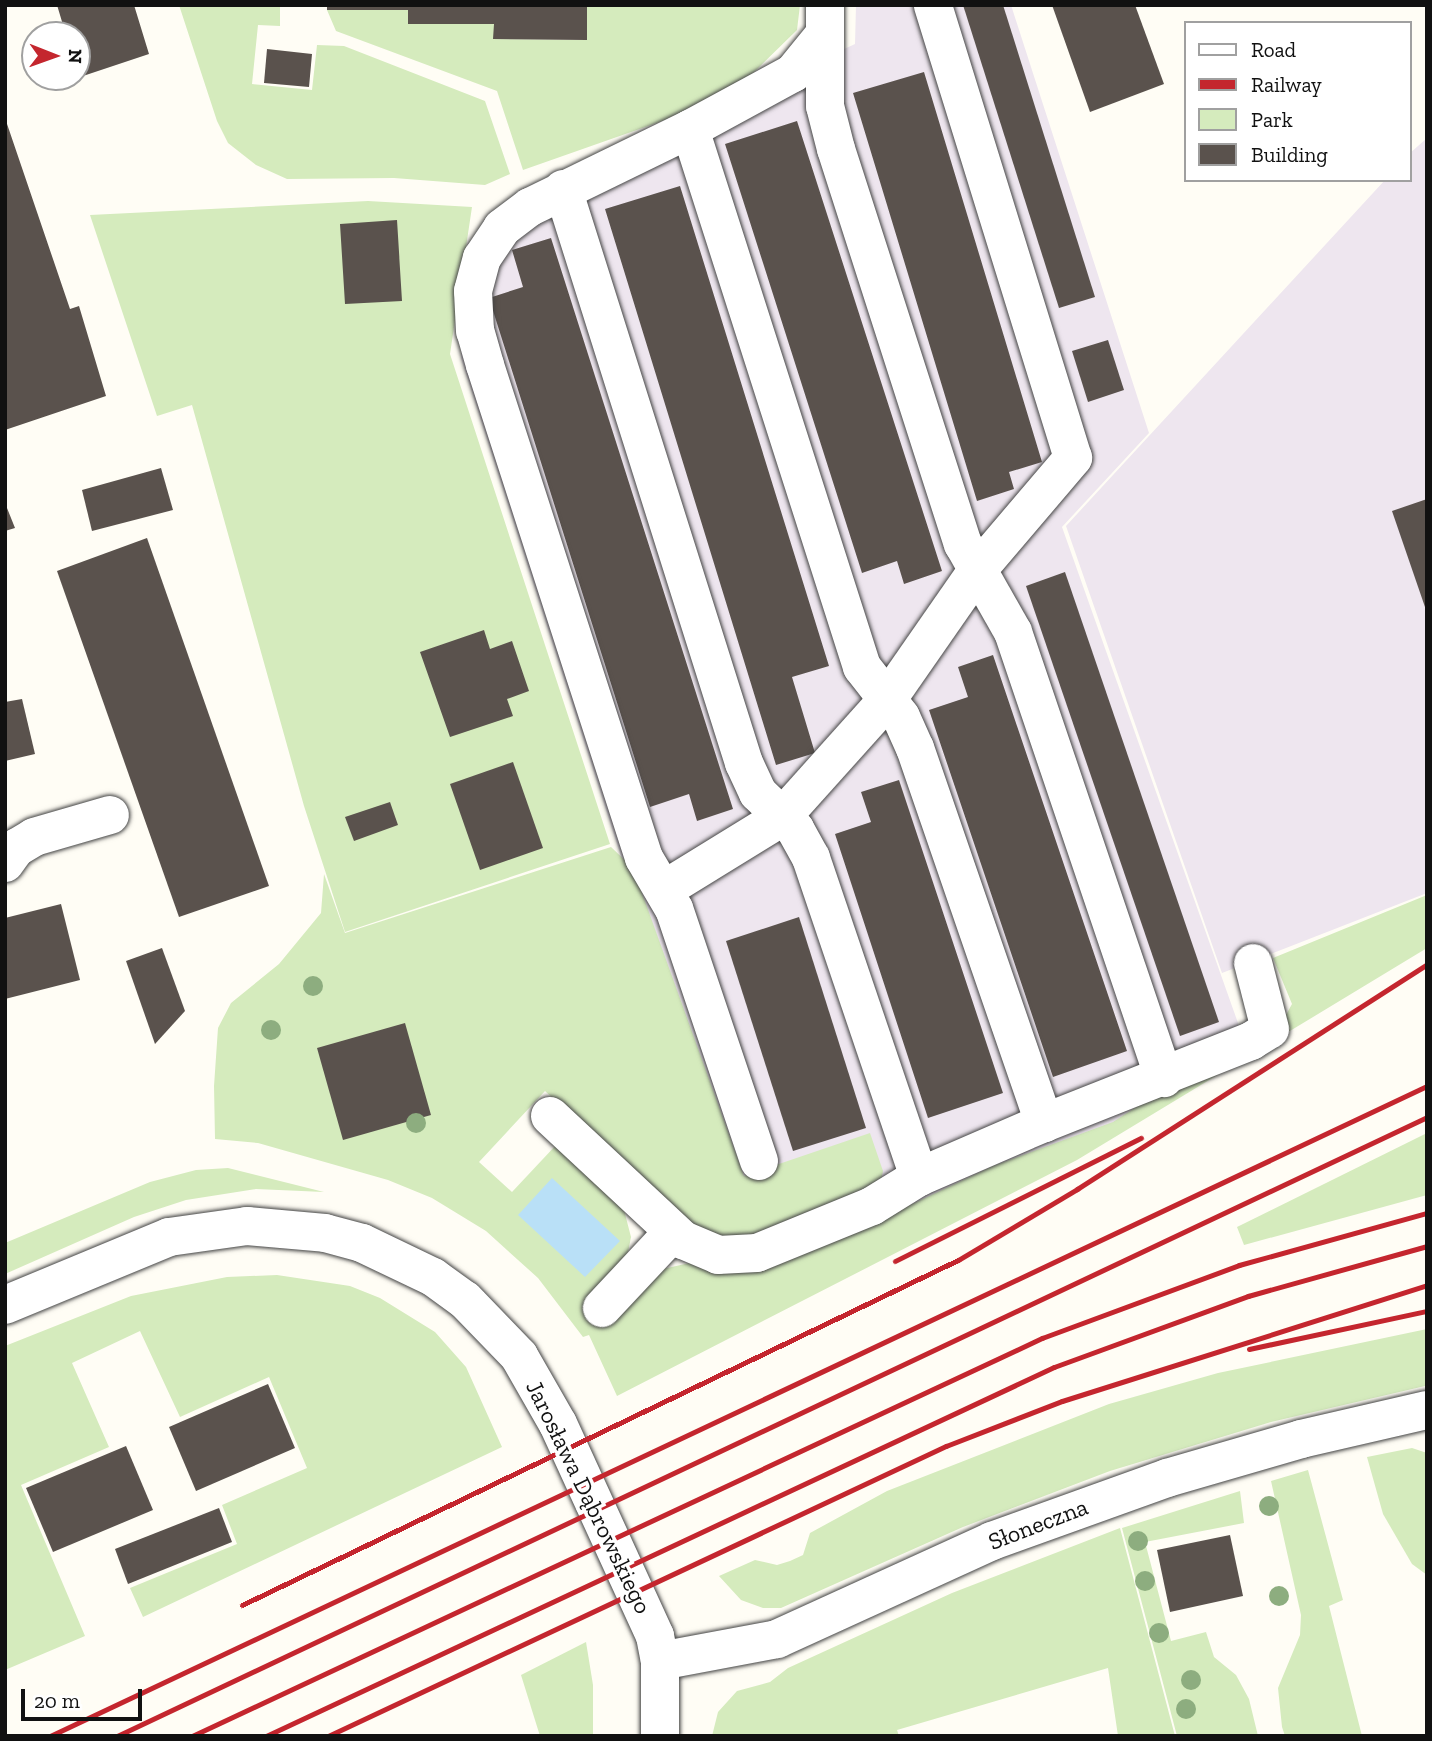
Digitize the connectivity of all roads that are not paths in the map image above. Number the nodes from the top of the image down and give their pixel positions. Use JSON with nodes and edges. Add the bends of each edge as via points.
{"nodes":[{"id":1,"x":933,"y":5,"type":"edge"},
{"id":2,"x":825,"y":20,"type":"edge"},
{"id":3,"x":690,"y":129,"type":"junction"},
{"id":4,"x":564,"y":189,"type":"junction"},
{"id":5,"x":976,"y":572,"type":"junction"},
{"id":6,"x":887,"y":700,"type":"junction"},
{"id":7,"x":110,"y":816,"type":"dead end"},
{"id":8,"x":782,"y":817,"type":"junction"},
{"id":9,"x":5,"y":863,"type":"edge"},
{"id":10,"x":665,"y":889,"type":"junction"},
{"id":11,"x":1253,"y":963,"type":"dead end"},
{"id":12,"x":1164,"y":1077,"type":"junction"},
{"id":13,"x":550,"y":1116,"type":"dead end"},
{"id":14,"x":1044,"y":1123,"type":"junction"},
{"id":15,"x":759,"y":1161,"type":"dead end"},
{"id":16,"x":919,"y":1177,"type":"junction"},
{"id":17,"x":673,"y":1231,"type":"junction"},
{"id":18,"x":5,"y":1305,"type":"edge"},
{"id":19,"x":602,"y":1308,"type":"dead end"},
{"id":20,"x":1427,"y":1410,"type":"edge"},
{"id":21,"x":660,"y":1661,"type":"junction"},
{"id":22,"x":660,"y":1736,"type":"edge"}],
"edges":[{"from":1,"to":5,"type":"street","via":[[1073,458]]},
{"from":2,"to":3,"type":"street","via":[[793,73]]},
{"from":2,"to":5,"type":"street","via":[[825,106],[836,149],[963,544]]},
{"from":3,"to":4,"type":"street"},
{"from":3,"to":6,"type":"street","via":[[862,667]]},
{"from":4,"to":8,"type":"street","via":[[744,763],[758,793]]},
{"from":4,"to":10,"type":"street","via":[[502,228],[482,258],[473,291],[475,331],[644,858]]},
{"from":5,"to":6,"type":"street"},
{"from":5,"to":12,"type":"street","via":[[1013,632]]},
{"from":6,"to":8,"type":"street"},
{"from":6,"to":14,"type":"street","via":[[901,717],[915,748]]},
{"from":7,"to":9,"type":"street","via":[[34,837],[16,848]]},
{"from":8,"to":10,"type":"street"},
{"from":8,"to":16,"type":"street","via":[[811,858]]},
{"from":10,"to":15,"type":"street"},
{"from":11,"to":12,"type":"street","via":[[1270,1029]]},
{"from":12,"to":14,"type":"street"},
{"from":13,"to":17,"type":"street"},
{"from":14,"to":16,"type":"street"},
{"from":16,"to":17,"type":"street","via":[[872,1206],[757,1253],[718,1255],[694,1247]]},
{"from":17,"to":19,"type":"street"},
{"from":18,"to":21,"type":"street","name":"Jarosława Dąbrowskiego","via":[[132,1250],[208,1229],[247,1226],[325,1233],[398,1258],[465,1300],[519,1356],[540,1389],[646,1612]]},
{"from":20,"to":21,"type":"street","name":"Słoneczna","via":[[1301,1439],[1167,1478],[992,1541],[777,1639]]},
{"from":21,"to":22,"type":"street","name":"Jarosława Dąbrowskiego"}]}
